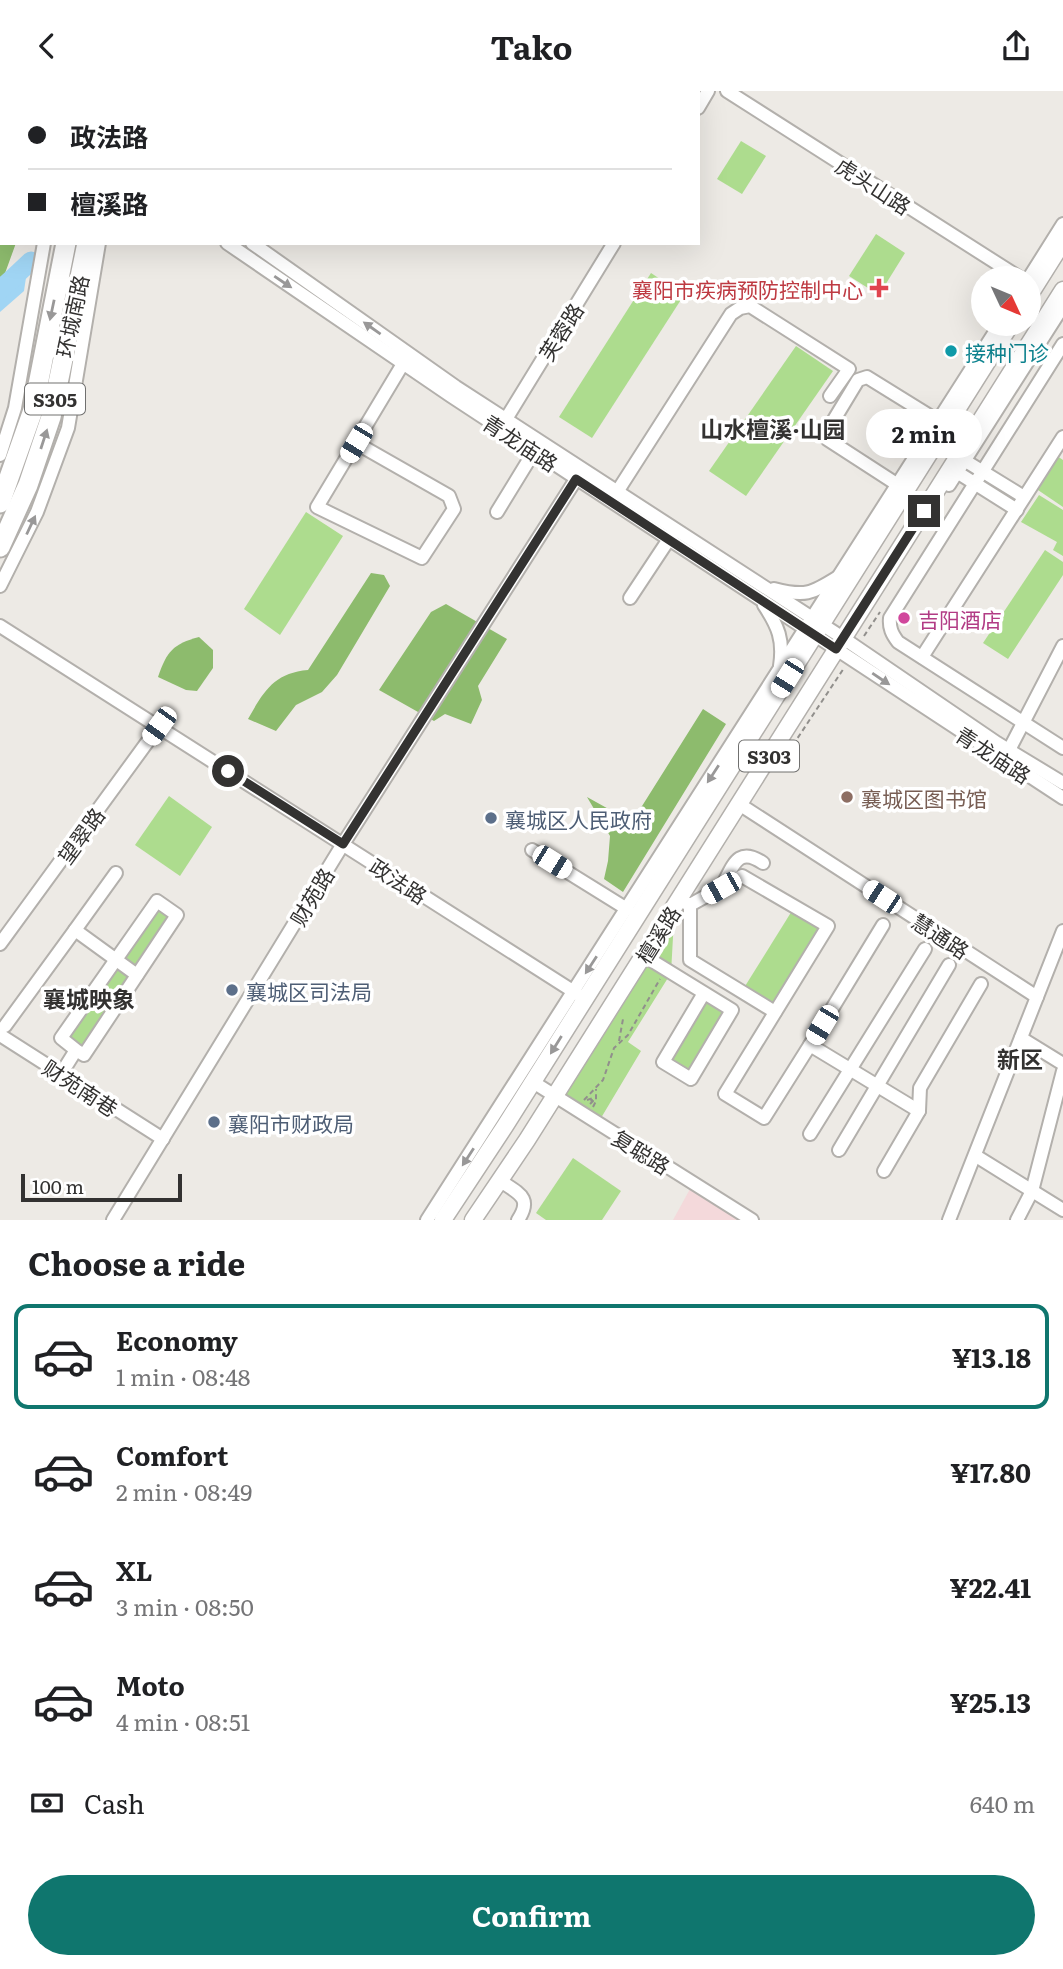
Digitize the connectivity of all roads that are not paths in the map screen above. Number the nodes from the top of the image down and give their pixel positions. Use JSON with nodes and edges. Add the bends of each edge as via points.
{"nodes":[{"id":1,"x":727,"y":91,"type":"edge"},
{"id":2,"x":1063,"y":224,"type":"edge"},
{"id":3,"x":1063,"y":242,"type":"edge"},
{"id":4,"x":44,"y":245,"type":"edge"},
{"id":5,"x":66,"y":245,"type":"edge"},
{"id":6,"x":87,"y":245,"type":"edge"},
{"id":7,"x":99,"y":245,"type":"edge"},
{"id":8,"x":230,"y":245,"type":"edge"},
{"id":9,"x":255,"y":245,"type":"edge"},
{"id":10,"x":613,"y":245,"type":"edge"},
{"id":11,"x":999,"y":266,"type":"edge"},
{"id":12,"x":1039,"y":266,"type":"edge"},
{"id":13,"x":1041,"y":269,"type":"edge"},
{"id":14,"x":1041,"y":291,"type":"edge"},
{"id":15,"x":1061,"y":300,"type":"edge"},
{"id":16,"x":992,"y":336,"type":"edge"},
{"id":17,"x":1003,"y":336,"type":"edge"},
{"id":18,"x":1063,"y":344,"type":"edge"},
{"id":19,"x":406,"y":359,"type":"junction"},
{"id":20,"x":830,"y":396,"type":"dead end"},
{"id":21,"x":506,"y":419,"type":"junction"},
{"id":22,"x":938,"y":421,"type":"junction"},
{"id":23,"x":1063,"y":437,"type":"edge"},
{"id":24,"x":356,"y":443,"type":"junction"},
{"id":25,"x":537,"y":446,"type":"junction"},
{"id":26,"x":0,"y":455,"type":"edge"},
{"id":27,"x":958,"y":464,"type":"junction"},
{"id":28,"x":580,"y":474,"type":"junction"},
{"id":29,"x":979,"y":477,"type":"junction"},
{"id":30,"x":898,"y":485,"type":"junction"},
{"id":31,"x":617,"y":492,"type":"junction"},
{"id":32,"x":1024,"y":498,"type":"junction"},
{"id":33,"x":0,"y":503,"type":"edge"},
{"id":34,"x":1017,"y":510,"type":"junction"},
{"id":35,"x":496,"y":512,"type":"dead end"},
{"id":36,"x":672,"y":534,"type":"junction"},
{"id":37,"x":0,"y":547,"type":"edge"},
{"id":38,"x":841,"y":575,"type":"junction"},
{"id":39,"x":0,"y":586,"type":"edge"},
{"id":40,"x":762,"y":593,"type":"junction"},
{"id":41,"x":630,"y":598,"type":"dead end"},
{"id":42,"x":0,"y":626,"type":"edge"},
{"id":43,"x":814,"y":627,"type":"junction"},
{"id":44,"x":1063,"y":646,"type":"edge"},
{"id":45,"x":846,"y":648,"type":"junction"},
{"id":46,"x":922,"y":657,"type":"junction"},
{"id":47,"x":780,"y":671,"type":"junction"},
{"id":48,"x":1023,"y":723,"type":"junction"},
{"id":49,"x":159,"y":726,"type":"junction"},
{"id":50,"x":1063,"y":748,"type":"edge"},
{"id":51,"x":1009,"y":750,"type":"junction"},
{"id":52,"x":1063,"y":783,"type":"edge"},
{"id":53,"x":1063,"y":798,"type":"edge"},
{"id":54,"x":742,"y":806,"type":"junction"},
{"id":55,"x":343,"y":844,"type":"junction"},
{"id":56,"x":532,"y":849,"type":"dead end"},
{"id":57,"x":763,"y":863,"type":"dead end"},
{"id":58,"x":116,"y":873,"type":"dead end"},
{"id":59,"x":721,"y":888,"type":"junction"},
{"id":60,"x":684,"y":903,"type":"junction"},
{"id":61,"x":626,"y":909,"type":"junction"},
{"id":62,"x":883,"y":925,"type":"dead end"},
{"id":63,"x":75,"y":930,"type":"junction"},
{"id":64,"x":1063,"y":931,"type":"edge"},
{"id":65,"x":0,"y":944,"type":"edge"},
{"id":66,"x":925,"y":949,"type":"dead end"},
{"id":67,"x":649,"y":959,"type":"junction"},
{"id":68,"x":116,"y":960,"type":"junction"},
{"id":69,"x":949,"y":965,"type":"dead end"},
{"id":70,"x":137,"y":975,"type":"junction"},
{"id":71,"x":982,"y":984,"type":"dead end"},
{"id":72,"x":704,"y":993,"type":"junction"},
{"id":73,"x":579,"y":996,"type":"junction"},
{"id":74,"x":1037,"y":997,"type":"junction"},
{"id":75,"x":775,"y":1012,"type":"junction"},
{"id":76,"x":2,"y":1031,"type":"edge"},
{"id":77,"x":1021,"y":1038,"type":"junction"},
{"id":78,"x":810,"y":1045,"type":"junction"},
{"id":79,"x":76,"y":1050,"type":"junction"},
{"id":80,"x":1063,"y":1064,"type":"edge"},
{"id":81,"x":850,"y":1070,"type":"junction"},
{"id":82,"x":1063,"y":1071,"type":"edge"},
{"id":83,"x":61,"y":1074,"type":"junction"},
{"id":84,"x":533,"y":1082,"type":"junction"},
{"id":85,"x":877,"y":1085,"type":"junction"},
{"id":86,"x":558,"y":1098,"type":"junction"},
{"id":87,"x":919,"y":1111,"type":"junction"},
{"id":88,"x":810,"y":1133,"type":"dead end"},
{"id":89,"x":163,"y":1139,"type":"junction"},
{"id":90,"x":839,"y":1150,"type":"dead end"},
{"id":91,"x":976,"y":1156,"type":"junction"},
{"id":92,"x":884,"y":1171,"type":"dead end"},
{"id":93,"x":505,"y":1184,"type":"junction"},
{"id":94,"x":1032,"y":1191,"type":"junction"},
{"id":95,"x":1063,"y":1210,"type":"edge"},
{"id":96,"x":113,"y":1220,"type":"edge"},
{"id":97,"x":427,"y":1220,"type":"edge"},
{"id":98,"x":443,"y":1220,"type":"edge"},
{"id":99,"x":473,"y":1220,"type":"edge"},
{"id":100,"x":481,"y":1220,"type":"edge"},
{"id":101,"x":518,"y":1220,"type":"edge"},
{"id":102,"x":752,"y":1220,"type":"edge"},
{"id":103,"x":949,"y":1220,"type":"edge"},
{"id":104,"x":1017,"y":1220,"type":"edge"}],
"edges":[{"from":1,"to":11,"type":"street","name":"虎头山路"},
{"from":2,"to":12,"type":"street"},
{"from":3,"to":13,"type":"main road"},
{"from":4,"to":26,"type":"street","via":[[15,408]]},
{"from":5,"to":33,"type":"highway","name":"环城南路","number":"S305","one_way":true,"via":[[33,410]]},
{"from":37,"to":6,"type":"highway","name":"环城南路","number":"S305","one_way":true,"via":[[51,417]]},
{"from":39,"to":7,"type":"street","one_way":true,"via":[[37,512],[68,428]]},
{"from":8,"to":19,"type":"street","name":"青龙庙路","one_way":true},
{"from":19,"to":9,"type":"street","name":"青龙庙路","one_way":true},
{"from":10,"to":21,"type":"street","name":"芙蓉路"},
{"from":14,"to":15,"type":"street","name":"虎头山路"},
{"from":15,"to":27,"type":"main road","name":"檀溪路","number":"S303"},
{"from":16,"to":22,"type":"street"},
{"from":17,"to":43,"type":"main road","name":"檀溪路","number":"S303"},
{"from":18,"to":29,"type":"street"},
{"from":19,"to":21,"type":"street","name":"青龙庙路"},
{"from":19,"to":24,"type":"street"},
{"from":19,"to":25,"type":"street","name":"青龙庙路"},
{"from":20,"to":31,"type":"street","via":[[849,369],[750,306],[740,309],[731,314]]},
{"from":21,"to":25,"type":"street","name":"青龙庙路"},
{"from":22,"to":30,"type":"street"},
{"from":22,"to":30,"type":"street","via":[[867,377],[858,380],[826,433],[827,439]]},
{"from":23,"to":32,"type":"street"},
{"from":24,"to":24,"type":"street","via":[[317,507],[422,558],[454,509],[449,496]]},
{"from":25,"to":28,"type":"street","name":"青龙庙路"},
{"from":25,"to":35,"type":"street"},
{"from":27,"to":29,"type":"street"},
{"from":27,"to":45,"type":"main road","name":"檀溪路","number":"S303"},
{"from":28,"to":31,"type":"street","name":"青龙庙路"},
{"from":28,"to":36,"type":"street","name":"青龙庙路"},
{"from":28,"to":55,"type":"street","name":"财苑路"},
{"from":29,"to":32,"type":"street"},
{"from":29,"to":34,"type":"street"},
{"from":29,"to":46,"type":"street","via":[[890,618],[898,642]]},
{"from":30,"to":38,"type":"street"},
{"from":31,"to":36,"type":"street","name":"青龙庙路"},
{"from":32,"to":34,"type":"street"},
{"from":34,"to":46,"type":"street"},
{"from":36,"to":40,"type":"street","name":"青龙庙路"},
{"from":36,"to":41,"type":"street"},
{"from":38,"to":40,"type":"street","via":[[815,591]]},
{"from":38,"to":43,"type":"street"},
{"from":40,"to":43,"type":"street","name":"青龙庙路"},
{"from":40,"to":47,"type":"street","via":[[779,627],[783,646]]},
{"from":42,"to":49,"type":"street","name":"政法路"},
{"from":43,"to":45,"type":"street","name":"青龙庙路"},
{"from":43,"to":47,"type":"street"},
{"from":43,"to":73,"type":"main road","name":"檀溪路","number":"S303"},
{"from":44,"to":48,"type":"street"},
{"from":45,"to":51,"type":"street","name":"青龙庙路"},
{"from":45,"to":53,"type":"street","name":"青龙庙路","one_way":true},
{"from":45,"to":54,"type":"main road","name":"檀溪路","number":"S303"},
{"from":46,"to":48,"type":"street"},
{"from":47,"to":61,"type":"street","one_way":true},
{"from":48,"to":50,"type":"street"},
{"from":48,"to":51,"type":"street"},
{"from":49,"to":55,"type":"street","name":"政法路"},
{"from":49,"to":65,"type":"street","name":"望翠路"},
{"from":51,"to":52,"type":"street","name":"青龙庙路"},
{"from":54,"to":60,"type":"main road","name":"檀溪路","number":"S303"},
{"from":54,"to":74,"type":"street","name":"慧通路"},
{"from":55,"to":73,"type":"street","name":"政法路"},
{"from":55,"to":89,"type":"street","name":"财苑路"},
{"from":56,"to":61,"type":"street"},
{"from":57,"to":59,"type":"street","via":[[752,856],[738,859]]},
{"from":58,"to":63,"type":"street"},
{"from":59,"to":60,"type":"street"},
{"from":59,"to":75,"type":"street","via":[[742,876],[828,926]]},
{"from":60,"to":67,"type":"street"},
{"from":60,"to":75,"type":"street","via":[[690,960]]},
{"from":60,"to":86,"type":"main road","name":"檀溪路","number":"S303"},
{"from":61,"to":73,"type":"street","one_way":true},
{"from":62,"to":78,"type":"street"},
{"from":63,"to":68,"type":"street"},
{"from":63,"to":76,"type":"street"},
{"from":64,"to":74,"type":"street"},
{"from":66,"to":81,"type":"street"},
{"from":67,"to":72,"type":"street"},
{"from":67,"to":86,"type":"street"},
{"from":68,"to":70,"type":"street"},
{"from":68,"to":70,"type":"street","via":[[158,901],[177,915]]},
{"from":68,"to":79,"type":"street","via":[[61,1038]]},
{"from":69,"to":85,"type":"street"},
{"from":70,"to":79,"type":"street","via":[[84,1055]]},
{"from":71,"to":87,"type":"street","via":[[920,1088]]},
{"from":72,"to":72,"type":"street","via":[[732,1010],[691,1079],[663,1062]]},
{"from":73,"to":84,"type":"main road","name":"檀溪路","number":"S303","one_way":true},
{"from":73,"to":97,"type":"street","one_way":true},
{"from":74,"to":77,"type":"street"},
{"from":75,"to":78,"type":"street","via":[[725,1094],[764,1118]]},
{"from":76,"to":83,"type":"street","name":"财苑南巷"},
{"from":77,"to":80,"type":"street"},
{"from":77,"to":91,"type":"street"},
{"from":78,"to":81,"type":"street"},
{"from":79,"to":83,"type":"street"},
{"from":81,"to":85,"type":"street"},
{"from":81,"to":88,"type":"street"},
{"from":82,"to":94,"type":"street"},
{"from":83,"to":89,"type":"street","name":"财苑南巷"},
{"from":84,"to":86,"type":"street","name":"复聪路"},
{"from":84,"to":98,"type":"main road","name":"檀溪路","number":"S303"},
{"from":85,"to":87,"type":"street"},
{"from":85,"to":90,"type":"street"},
{"from":86,"to":93,"type":"street"},
{"from":86,"to":99,"type":"main road","name":"檀溪路","number":"S303"},
{"from":86,"to":102,"type":"street","name":"复聪路"},
{"from":87,"to":92,"type":"street"},
{"from":89,"to":96,"type":"street","name":"财苑路"},
{"from":91,"to":94,"type":"street"},
{"from":91,"to":103,"type":"street"},
{"from":93,"to":100,"type":"street"},
{"from":93,"to":101,"type":"street","via":[[524,1200]]},
{"from":94,"to":95,"type":"street"},
{"from":94,"to":104,"type":"street"}]}
